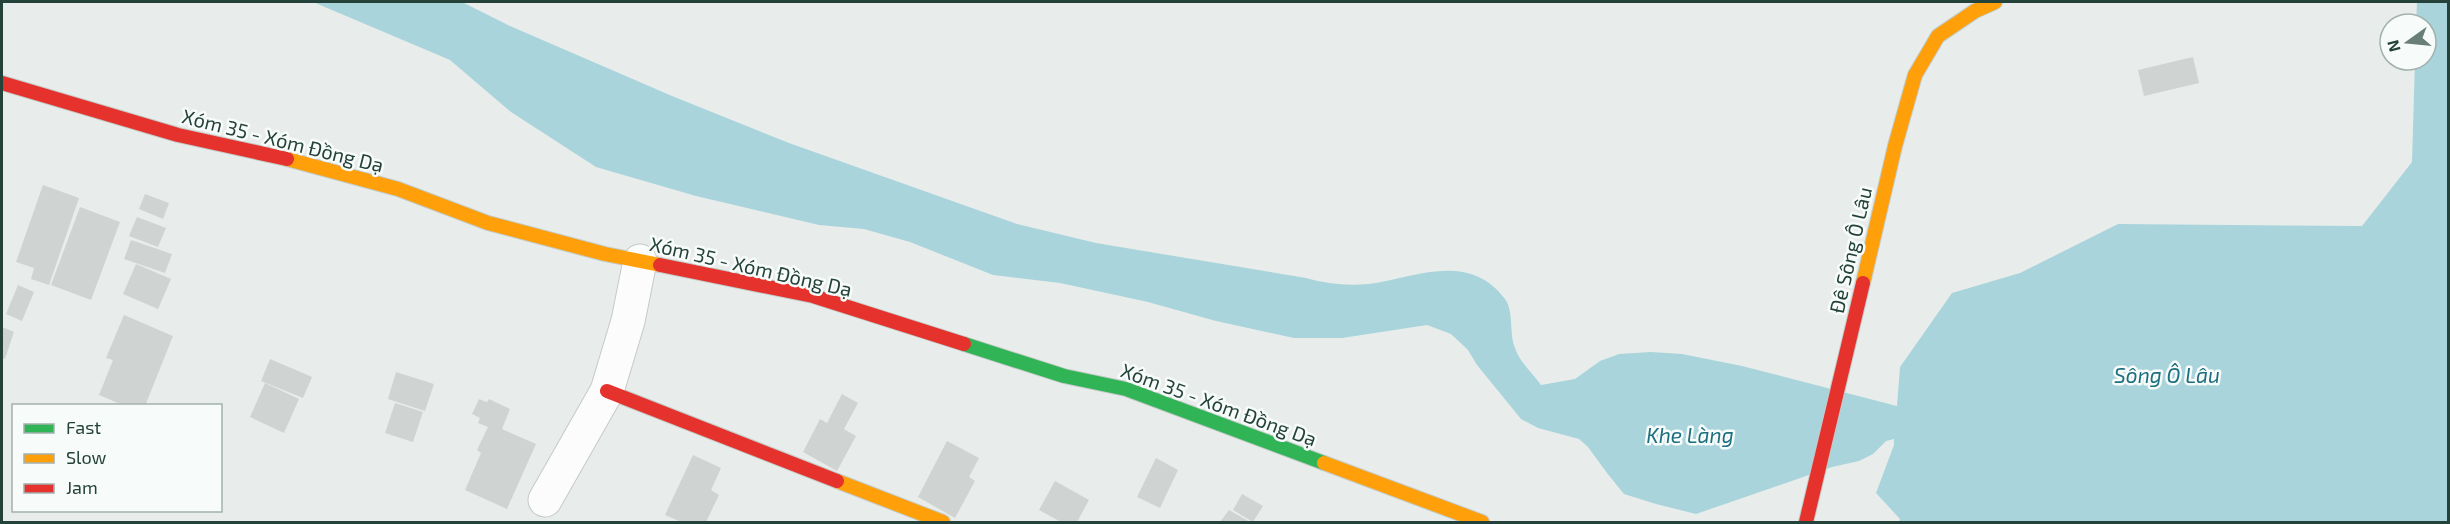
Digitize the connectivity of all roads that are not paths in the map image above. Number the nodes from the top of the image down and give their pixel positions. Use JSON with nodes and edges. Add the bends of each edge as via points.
{"nodes":[{"id":1,"x":1995,"y":2,"type":"edge"},
{"id":2,"x":2,"y":83,"type":"edge"},
{"id":3,"x":640,"y":261,"type":"junction"},
{"id":4,"x":607,"y":391,"type":"junction"},
{"id":5,"x":545,"y":500,"type":"dead end"},
{"id":6,"x":943,"y":522,"type":"edge"},
{"id":7,"x":1482,"y":522,"type":"edge"},
{"id":8,"x":1806,"y":522,"type":"edge"}],
"edges":[{"from":1,"to":8,"type":"street","name":"Đê Sông Ô Lâu","via":[[1938,36],[1915,75]]},
{"from":2,"to":3,"type":"street","name":"Xóm 35 - Xóm Đồng Dạ","via":[[178,135],[265,153],[398,189],[488,223]]},
{"from":3,"to":4,"type":"street","via":[[628,321]]},
{"from":3,"to":7,"type":"street","name":"Xóm 35 - Xóm Đồng Dạ","via":[[813,296],[1064,376],[1126,389]]},
{"from":4,"to":5,"type":"street"},
{"from":4,"to":6,"type":"street"}]}
